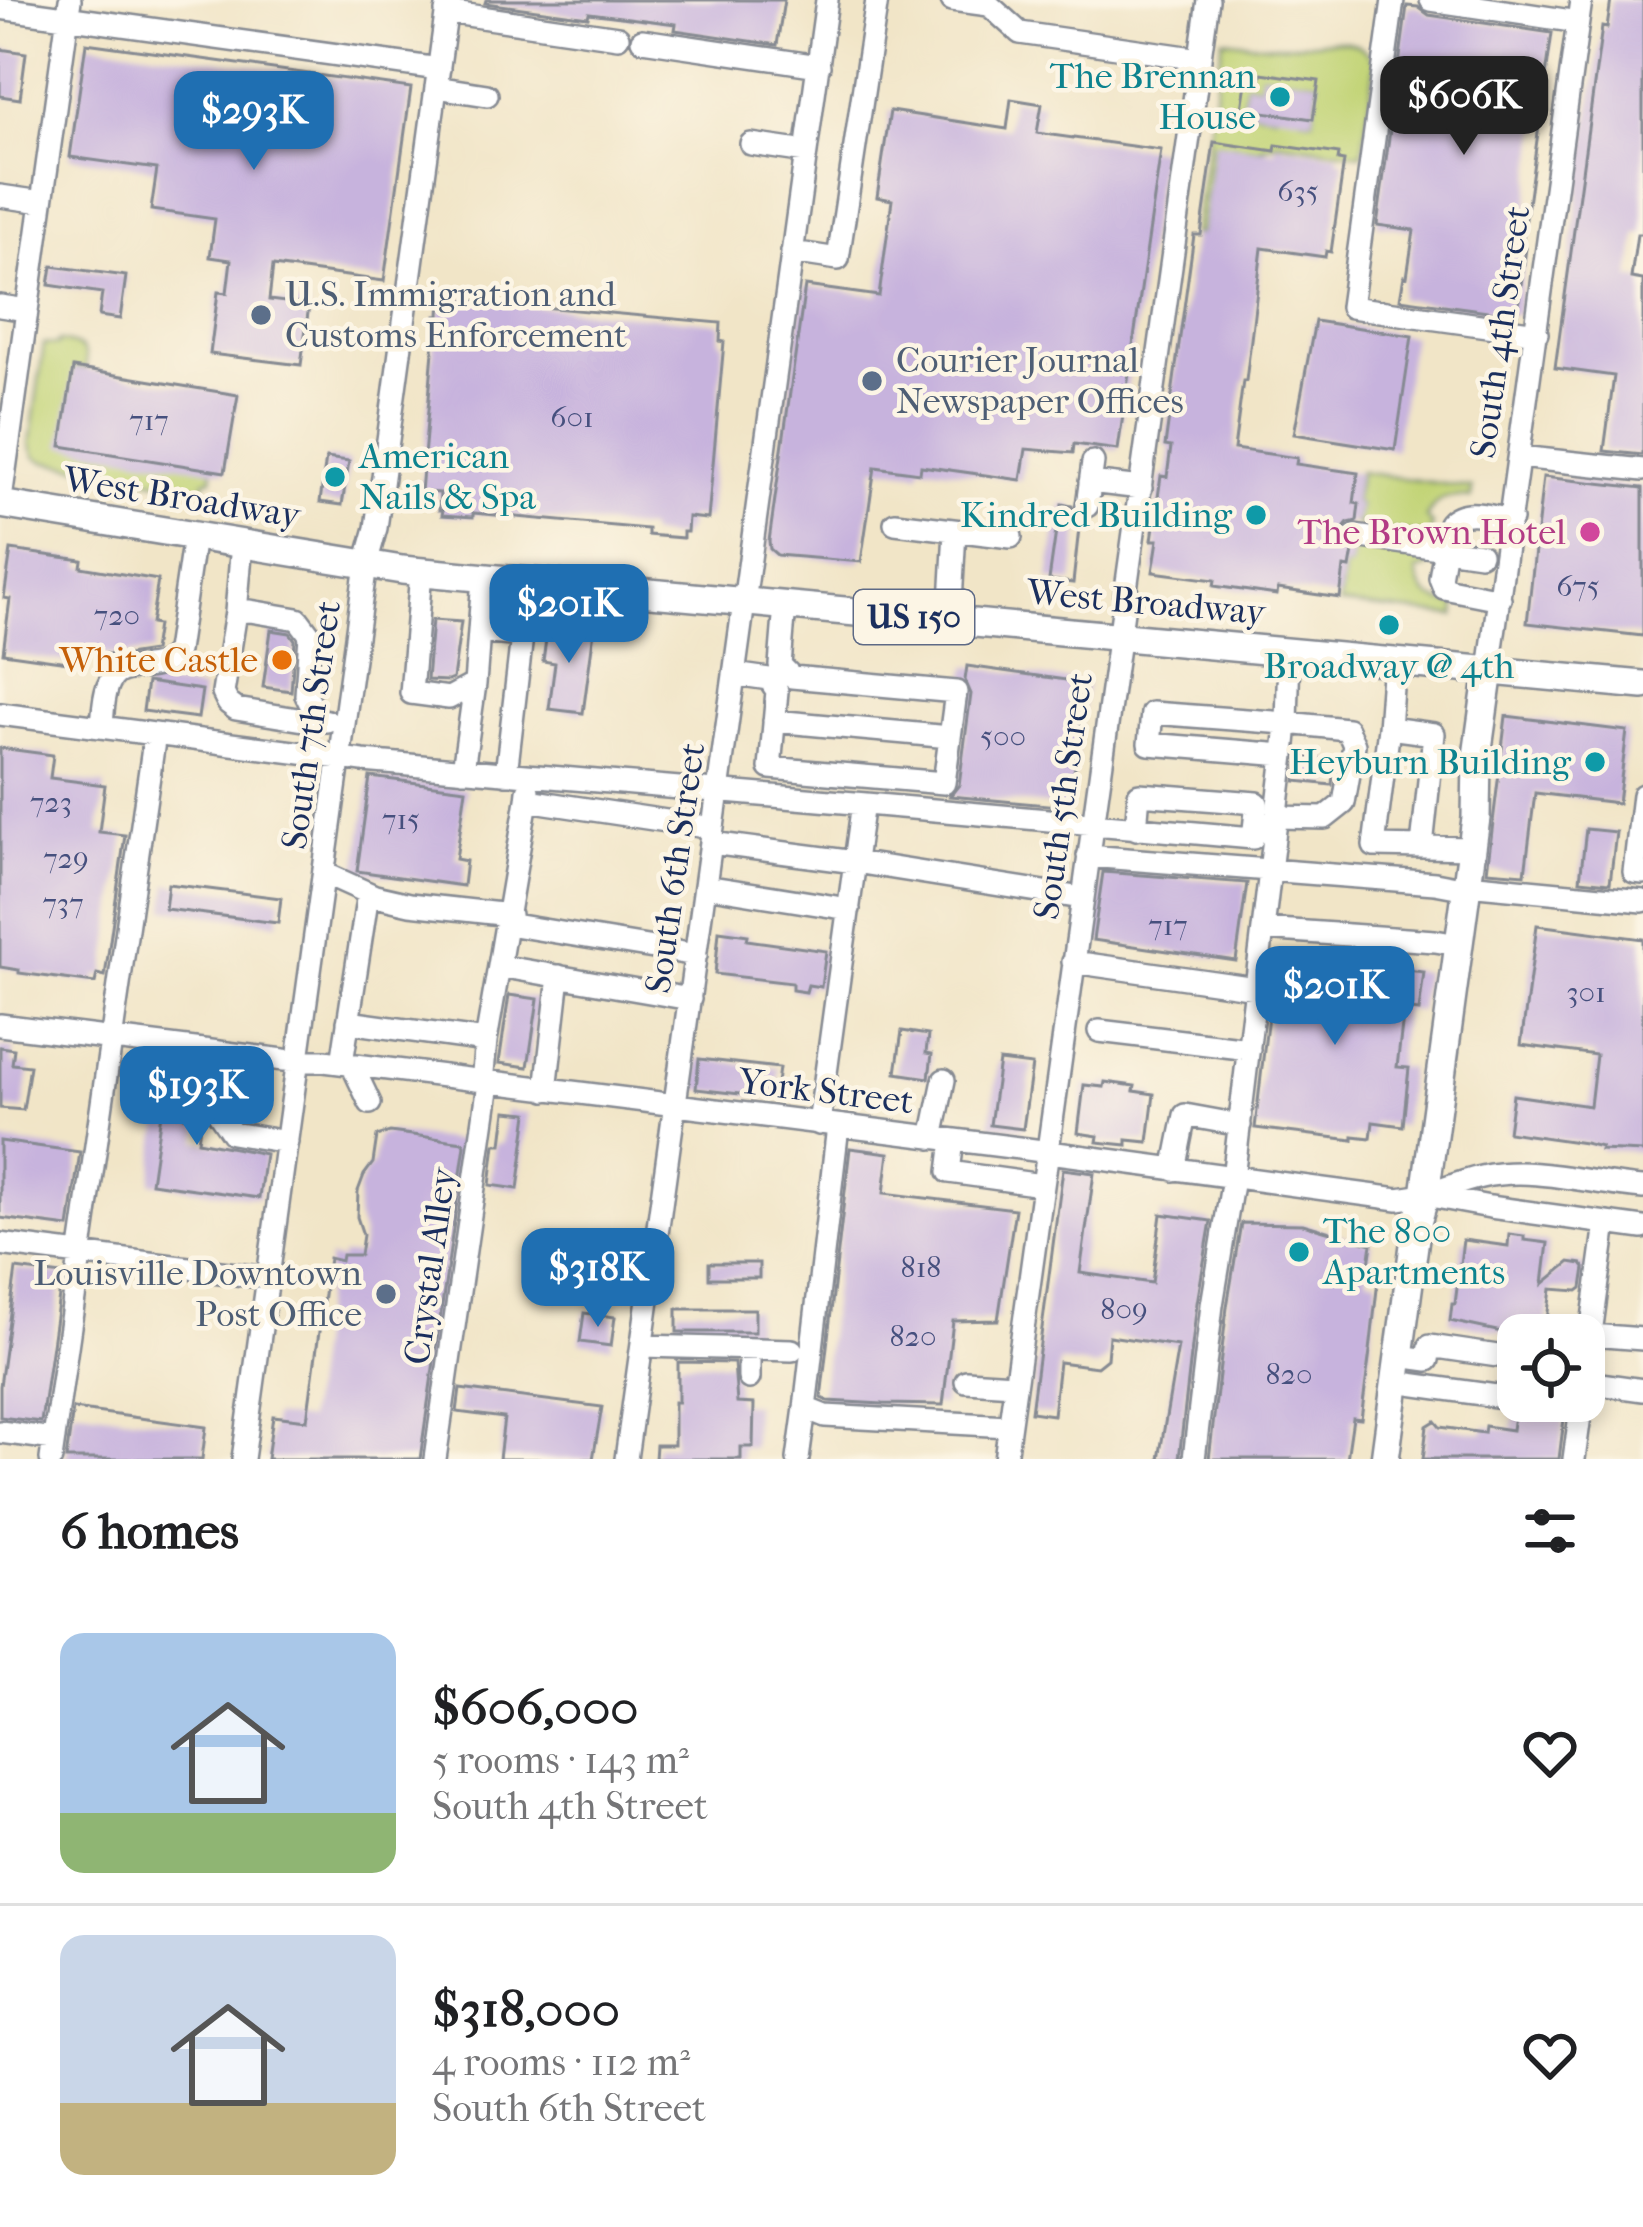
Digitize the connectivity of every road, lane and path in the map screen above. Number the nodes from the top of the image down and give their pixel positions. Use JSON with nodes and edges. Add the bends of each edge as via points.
{"nodes":[{"id":1,"x":827,"y":0,"type":"edge"},
{"id":2,"x":877,"y":0,"type":"edge"},
{"id":3,"x":952,"y":0,"type":"edge"},
{"id":4,"x":1208,"y":0,"type":"edge"},
{"id":5,"x":1393,"y":0,"type":"edge"},
{"id":6,"x":1431,"y":0,"type":"edge"},
{"id":7,"x":447,"y":6,"type":"edge"},
{"id":8,"x":0,"y":8,"type":"edge"},
{"id":9,"x":69,"y":9,"type":"edge"},
{"id":10,"x":1579,"y":11,"type":"edge"},
{"id":11,"x":618,"y":37,"type":"dead end"},
{"id":12,"x":642,"y":40,"type":"dead end"},
{"id":13,"x":1200,"y":59,"type":"junction"},
{"id":14,"x":818,"y":66,"type":"junction"},
{"id":15,"x":436,"y":85,"type":"junction"},
{"id":16,"x":486,"y":100,"type":"dead end"},
{"id":17,"x":751,"y":139,"type":"dead end"},
{"id":18,"x":807,"y":147,"type":"junction"},
{"id":19,"x":0,"y":196,"type":"edge"},
{"id":20,"x":42,"y":202,"type":"junction"},
{"id":21,"x":792,"y":252,"type":"junction"},
{"id":22,"x":0,"y":306,"type":"edge"},
{"id":23,"x":27,"y":310,"type":"junction"},
{"id":24,"x":1537,"y":333,"type":"junction"},
{"id":25,"x":1519,"y":457,"type":"junction"},
{"id":26,"x":1643,"y":470,"type":"edge"},
{"id":27,"x":1141,"y":488,"type":"junction"},
{"id":28,"x":0,"y":504,"type":"edge"},
{"id":29,"x":1087,"y":506,"type":"dead end"},
{"id":30,"x":1510,"y":520,"type":"junction"},
{"id":31,"x":895,"y":524,"type":"dead end"},
{"id":32,"x":955,"y":530,"type":"junction"},
{"id":33,"x":194,"y":536,"type":"junction"},
{"id":34,"x":1354,"y":536,"type":"dead end"},
{"id":35,"x":1011,"y":537,"type":"dead end"},
{"id":36,"x":242,"y":544,"type":"junction"},
{"id":37,"x":1445,"y":549,"type":"junction"},
{"id":38,"x":1480,"y":554,"type":"dead end"},
{"id":39,"x":366,"y":564,"type":"junction"},
{"id":40,"x":422,"y":572,"type":"junction"},
{"id":41,"x":483,"y":578,"type":"junction"},
{"id":42,"x":1500,"y":599,"type":"junction"},
{"id":43,"x":744,"y":601,"type":"junction"},
{"id":44,"x":785,"y":605,"type":"junction"},
{"id":45,"x":236,"y":612,"type":"junction"},
{"id":46,"x":950,"y":620,"type":"junction"},
{"id":47,"x":479,"y":632,"type":"junction"},
{"id":48,"x":1119,"y":636,"type":"junction"},
{"id":49,"x":1289,"y":652,"type":"junction"},
{"id":50,"x":1394,"y":662,"type":"junction"},
{"id":51,"x":1489,"y":670,"type":"junction"},
{"id":52,"x":734,"y":674,"type":"junction"},
{"id":53,"x":780,"y":678,"type":"junction"},
{"id":54,"x":475,"y":684,"type":"junction"},
{"id":55,"x":1643,"y":685,"type":"edge"},
{"id":56,"x":306,"y":695,"type":"junction"},
{"id":57,"x":0,"y":714,"type":"edge"},
{"id":58,"x":291,"y":716,"type":"junction"},
{"id":59,"x":318,"y":719,"type":"junction"},
{"id":60,"x":775,"y":721,"type":"junction"},
{"id":61,"x":1287,"y":723,"type":"junction"},
{"id":62,"x":345,"y":725,"type":"junction"},
{"id":63,"x":102,"y":727,"type":"junction"},
{"id":64,"x":1388,"y":728,"type":"junction"},
{"id":65,"x":155,"y":734,"type":"junction"},
{"id":66,"x":950,"y":737,"type":"junction"},
{"id":67,"x":1284,"y":755,"type":"junction"},
{"id":68,"x":340,"y":758,"type":"junction"},
{"id":69,"x":463,"y":770,"type":"junction"},
{"id":70,"x":506,"y":774,"type":"junction"},
{"id":71,"x":530,"y":776,"type":"junction"},
{"id":72,"x":718,"y":793,"type":"junction"},
{"id":73,"x":1643,"y":795,"type":"edge"},
{"id":74,"x":527,"y":800,"type":"junction"},
{"id":75,"x":866,"y":804,"type":"junction"},
{"id":76,"x":1277,"y":817,"type":"junction"},
{"id":77,"x":1093,"y":825,"type":"junction"},
{"id":78,"x":1136,"y":829,"type":"junction"},
{"id":79,"x":1641,"y":832,"type":"edge"},
{"id":80,"x":712,"y":836,"type":"junction"},
{"id":81,"x":1423,"y":846,"type":"junction"},
{"id":82,"x":1472,"y":848,"type":"junction"},
{"id":83,"x":1088,"y":856,"type":"junction"},
{"id":84,"x":855,"y":862,"type":"junction"},
{"id":85,"x":1270,"y":870,"type":"junction"},
{"id":86,"x":324,"y":873,"type":"junction"},
{"id":87,"x":1643,"y":873,"type":"edge"},
{"id":88,"x":705,"y":886,"type":"junction"},
{"id":89,"x":1467,"y":887,"type":"junction"},
{"id":90,"x":368,"y":893,"type":"junction"},
{"id":91,"x":1082,"y":898,"type":"junction"},
{"id":92,"x":1643,"y":901,"type":"edge"},
{"id":93,"x":849,"y":909,"type":"junction"},
{"id":94,"x":508,"y":919,"type":"junction"},
{"id":95,"x":1263,"y":929,"type":"junction"},
{"id":96,"x":1459,"y":945,"type":"junction"},
{"id":97,"x":696,"y":955,"type":"junction"},
{"id":98,"x":1073,"y":962,"type":"junction"},
{"id":99,"x":499,"y":966,"type":"junction"},
{"id":100,"x":559,"y":976,"type":"junction"},
{"id":101,"x":1256,"y":988,"type":"junction"},
{"id":102,"x":690,"y":999,"type":"junction"},
{"id":103,"x":348,"y":1022,"type":"junction"},
{"id":104,"x":0,"y":1025,"type":"edge"},
{"id":105,"x":1100,"y":1031,"type":"dead end"},
{"id":106,"x":111,"y":1039,"type":"junction"},
{"id":107,"x":486,"y":1041,"type":"junction"},
{"id":108,"x":1249,"y":1049,"type":"junction"},
{"id":109,"x":216,"y":1052,"type":"junction"},
{"id":110,"x":298,"y":1060,"type":"junction"},
{"id":111,"x":347,"y":1064,"type":"junction"},
{"id":112,"x":944,"y":1080,"type":"dead end"},
{"id":113,"x":486,"y":1082,"type":"junction"},
{"id":114,"x":546,"y":1090,"type":"junction"},
{"id":115,"x":370,"y":1103,"type":"dead end"},
{"id":116,"x":675,"y":1106,"type":"junction"},
{"id":117,"x":828,"y":1125,"type":"junction"},
{"id":118,"x":1240,"y":1125,"type":"junction"},
{"id":119,"x":943,"y":1139,"type":"junction"},
{"id":120,"x":287,"y":1142,"type":"junction"},
{"id":121,"x":1046,"y":1152,"type":"junction"},
{"id":122,"x":1174,"y":1170,"type":"junction"},
{"id":123,"x":1233,"y":1178,"type":"junction"},
{"id":124,"x":1042,"y":1185,"type":"junction"},
{"id":125,"x":1643,"y":1188,"type":"edge"},
{"id":126,"x":1425,"y":1195,"type":"junction"},
{"id":127,"x":1606,"y":1223,"type":"junction"},
{"id":128,"x":1643,"y":1228,"type":"edge"},
{"id":129,"x":0,"y":1244,"type":"edge"},
{"id":130,"x":79,"y":1254,"type":"junction"},
{"id":131,"x":268,"y":1278,"type":"junction"},
{"id":132,"x":1594,"y":1314,"type":"edge"},
{"id":133,"x":1605,"y":1335,"type":"edge"},
{"id":134,"x":1643,"y":1339,"type":"edge"},
{"id":135,"x":642,"y":1346,"type":"junction"},
{"id":136,"x":749,"y":1349,"type":"junction"},
{"id":137,"x":791,"y":1350,"type":"dead end"},
{"id":138,"x":1497,"y":1356,"type":"edge"},
{"id":139,"x":1428,"y":1360,"type":"junction"},
{"id":140,"x":1397,"y":1369,"type":"junction"},
{"id":141,"x":749,"y":1378,"type":"dead end"},
{"id":142,"x":967,"y":1381,"type":"dead end"},
{"id":143,"x":1014,"y":1384,"type":"junction"},
{"id":144,"x":1425,"y":1386,"type":"junction"},
{"id":145,"x":1605,"y":1386,"type":"edge"},
{"id":146,"x":1643,"y":1390,"type":"edge"},
{"id":147,"x":1497,"y":1396,"type":"edge"},
{"id":148,"x":805,"y":1408,"type":"junction"},
{"id":149,"x":1579,"y":1422,"type":"edge"},
{"id":150,"x":1008,"y":1426,"type":"junction"},
{"id":151,"x":0,"y":1432,"type":"edge"},
{"id":152,"x":53,"y":1449,"type":"edge"},
{"id":153,"x":243,"y":1459,"type":"edge"},
{"id":154,"x":435,"y":1459,"type":"edge"},
{"id":155,"x":626,"y":1459,"type":"edge"},
{"id":156,"x":798,"y":1459,"type":"edge"},
{"id":157,"x":1005,"y":1459,"type":"edge"},
{"id":158,"x":1194,"y":1459,"type":"edge"},
{"id":159,"x":1385,"y":1459,"type":"edge"},
{"id":160,"x":1574,"y":1459,"type":"edge"}],
"edges":[{"from":1,"to":14,"type":"street","name":"South 6th Street"},
{"from":2,"to":21,"type":"street","via":[[838,259]]},
{"from":3,"to":13,"type":"street","via":[[989,5],[1020,33]]},
{"from":4,"to":13,"type":"street","name":"South 5th Street"},
{"from":5,"to":24,"type":"street","via":[[1351,307]]},
{"from":6,"to":10,"type":"street"},
{"from":7,"to":11,"type":"street"},
{"from":7,"to":15,"type":"street","name":"South 7th Street"},
{"from":8,"to":9,"type":"street"},
{"from":9,"to":15,"type":"street"},
{"from":9,"to":20,"type":"street"},
{"from":10,"to":24,"type":"street","name":"South 4th Street"},
{"from":12,"to":14,"type":"street"},
{"from":13,"to":27,"type":"street","name":"South 5th Street"},
{"from":14,"to":18,"type":"street","name":"South 6th Street"},
{"from":15,"to":16,"type":"street"},
{"from":15,"to":39,"type":"street","name":"South 7th Street"},
{"from":17,"to":18,"type":"street"},
{"from":18,"to":21,"type":"street","name":"South 6th Street"},
{"from":19,"to":20,"type":"street"},
{"from":20,"to":23,"type":"street"},
{"from":21,"to":43,"type":"street","name":"South 6th Street"},
{"from":22,"to":23,"type":"street"},
{"from":23,"to":28,"type":"street"},
{"from":24,"to":25,"type":"street","name":"South 4th Street"},
{"from":25,"to":26,"type":"street"},
{"from":25,"to":30,"type":"street","name":"South 4th Street"},
{"from":27,"to":29,"type":"street","via":[[1091,472]]},
{"from":27,"to":48,"type":"street","name":"South 5th Street"},
{"from":28,"to":33,"type":"main road","name":"West Broadway","number":"US 150"},
{"from":30,"to":37,"type":"street","via":[[1459,514]]},
{"from":30,"to":42,"type":"street","name":"South 4th Street"},
{"from":31,"to":32,"type":"street"},
{"from":32,"to":35,"type":"street"},
{"from":32,"to":46,"type":"street"},
{"from":33,"to":36,"type":"main road","name":"West Broadway","number":"US 150"},
{"from":33,"to":63,"type":"street","via":[[177,651],[170,662],[112,677]]},
{"from":34,"to":37,"type":"street"},
{"from":36,"to":39,"type":"main road","name":"West Broadway","number":"US 150"},
{"from":36,"to":45,"type":"street"},
{"from":37,"to":38,"type":"street"},
{"from":37,"to":42,"type":"street","via":[[1444,588]]},
{"from":39,"to":40,"type":"main road","name":"West Broadway","number":"US 150"},
{"from":39,"to":62,"type":"street","name":"South 7th Street"},
{"from":40,"to":41,"type":"main road","name":"West Broadway","number":"US 150"},
{"from":40,"to":54,"type":"street","via":[[411,693],[449,698]]},
{"from":41,"to":43,"type":"main road","name":"West Broadway","number":"US 150"},
{"from":41,"to":47,"type":"street"},
{"from":42,"to":51,"type":"street","name":"South 4th Street"},
{"from":43,"to":44,"type":"main road","name":"West Broadway","number":"US 150"},
{"from":43,"to":52,"type":"street","name":"South 6th Street"},
{"from":44,"to":46,"type":"main road","name":"West Broadway","number":"US 150"},
{"from":44,"to":53,"type":"street"},
{"from":45,"to":56,"type":"street","via":[[298,619],[310,634]]},
{"from":45,"to":58,"type":"street","via":[[228,703]]},
{"from":46,"to":48,"type":"main road","name":"West Broadway","number":"US 150"},
{"from":47,"to":54,"type":"street"},
{"from":47,"to":70,"type":"street","via":[[522,636]]},
{"from":48,"to":49,"type":"main road","name":"West Broadway","number":"US 150"},
{"from":48,"to":77,"type":"street","name":"South 5th Street"},
{"from":49,"to":50,"type":"main road","name":"West Broadway","number":"US 150"},
{"from":49,"to":61,"type":"street"},
{"from":50,"to":51,"type":"main road","name":"West Broadway","number":"US 150"},
{"from":50,"to":64,"type":"street"},
{"from":51,"to":55,"type":"main road","name":"West Broadway","number":"US 150"},
{"from":51,"to":82,"type":"main road","name":"South 4th Street"},
{"from":52,"to":53,"type":"street"},
{"from":52,"to":72,"type":"street","name":"South 6th Street"},
{"from":53,"to":60,"type":"street"},
{"from":53,"to":66,"type":"street","via":[[956,692]]},
{"from":54,"to":69,"type":"street"},
{"from":56,"to":58,"type":"street"},
{"from":56,"to":59,"type":"street"},
{"from":57,"to":63,"type":"street"},
{"from":58,"to":59,"type":"street"},
{"from":59,"to":62,"type":"street"},
{"from":60,"to":66,"type":"street"},
{"from":60,"to":66,"type":"street","via":[[770,768],[944,783]]},
{"from":61,"to":67,"type":"street"},
{"from":61,"to":67,"type":"street","via":[[1152,713],[1149,744]]},
{"from":61,"to":76,"type":"street","via":[[1347,729],[1354,746],[1344,803],[1325,818]]},
{"from":62,"to":68,"type":"street","name":"South 7th Street"},
{"from":63,"to":65,"type":"street"},
{"from":64,"to":81,"type":"street","via":[[1434,734]]},
{"from":64,"to":81,"type":"street","via":[[1374,846]]},
{"from":65,"to":68,"type":"street"},
{"from":65,"to":106,"type":"street"},
{"from":67,"to":76,"type":"street"},
{"from":68,"to":69,"type":"street"},
{"from":68,"to":86,"type":"street","name":"South 7th Street"},
{"from":69,"to":70,"type":"street"},
{"from":70,"to":71,"type":"street"},
{"from":71,"to":72,"type":"street"},
{"from":71,"to":74,"type":"street","name":"Crystal Alley"},
{"from":72,"to":75,"type":"street"},
{"from":72,"to":80,"type":"street","name":"South 6th Street"},
{"from":73,"to":79,"type":"street"},
{"from":74,"to":80,"type":"street"},
{"from":74,"to":94,"type":"street","name":"Crystal Alley"},
{"from":75,"to":77,"type":"street"},
{"from":75,"to":84,"type":"street"},
{"from":76,"to":85,"type":"street"},
{"from":77,"to":78,"type":"street"},
{"from":77,"to":83,"type":"street","name":"South 5th Street"},
{"from":78,"to":78,"type":"street","via":[[1253,838],[1256,803],[1139,794]]},
{"from":79,"to":87,"type":"street","via":[[1634,872]]},
{"from":80,"to":84,"type":"street"},
{"from":80,"to":88,"type":"street","name":"South 6th Street"},
{"from":81,"to":82,"type":"street"},
{"from":82,"to":89,"type":"main road","name":"South 4th Street"},
{"from":83,"to":85,"type":"street"},
{"from":83,"to":91,"type":"street","name":"South 5th Street"},
{"from":84,"to":91,"type":"street"},
{"from":84,"to":93,"type":"street"},
{"from":85,"to":89,"type":"street"},
{"from":85,"to":95,"type":"street"},
{"from":86,"to":90,"type":"street"},
{"from":86,"to":110,"type":"street","name":"South 7th Street"},
{"from":88,"to":93,"type":"street"},
{"from":88,"to":97,"type":"street","name":"South 6th Street"},
{"from":89,"to":92,"type":"street"},
{"from":89,"to":96,"type":"main road","name":"South 4th Street"},
{"from":90,"to":94,"type":"street"},
{"from":90,"to":103,"type":"street"},
{"from":91,"to":98,"type":"street","name":"South 5th Street"},
{"from":93,"to":117,"type":"street"},
{"from":94,"to":97,"type":"street"},
{"from":94,"to":99,"type":"street","name":"Crystal Alley"},
{"from":95,"to":96,"type":"street"},
{"from":95,"to":101,"type":"street"},
{"from":96,"to":126,"type":"main road","name":"South 4th Street"},
{"from":97,"to":102,"type":"street","name":"South 6th Street"},
{"from":98,"to":101,"type":"street"},
{"from":98,"to":121,"type":"street","name":"South 5th Street"},
{"from":99,"to":100,"type":"street"},
{"from":99,"to":107,"type":"street","name":"Crystal Alley"},
{"from":100,"to":102,"type":"street"},
{"from":100,"to":114,"type":"street"},
{"from":101,"to":108,"type":"street"},
{"from":102,"to":116,"type":"street","name":"South 6th Street"},
{"from":103,"to":107,"type":"street"},
{"from":103,"to":111,"type":"street"},
{"from":104,"to":106,"type":"street","name":"York Street"},
{"from":105,"to":108,"type":"street"},
{"from":106,"to":109,"type":"street","name":"York Street"},
{"from":106,"to":130,"type":"street"},
{"from":107,"to":113,"type":"street","name":"Crystal Alley"},
{"from":108,"to":118,"type":"street"},
{"from":109,"to":110,"type":"street","name":"York Street"},
{"from":109,"to":120,"type":"street","via":[[210,1101],[232,1133]]},
{"from":110,"to":111,"type":"street","name":"York Street"},
{"from":110,"to":120,"type":"street","name":"South 7th Street"},
{"from":111,"to":113,"type":"street","name":"York Street"},
{"from":111,"to":115,"type":"street"},
{"from":112,"to":119,"type":"street"},
{"from":113,"to":114,"type":"street","name":"York Street"},
{"from":113,"to":154,"type":"street","name":"Crystal Alley"},
{"from":114,"to":116,"type":"street","name":"York Street"},
{"from":116,"to":117,"type":"street","name":"York Street"},
{"from":116,"to":135,"type":"street","name":"South 6th Street"},
{"from":117,"to":119,"type":"street","name":"York Street"},
{"from":117,"to":148,"type":"street"},
{"from":118,"to":122,"type":"street","via":[[1185,1115]]},
{"from":118,"to":123,"type":"street"},
{"from":119,"to":121,"type":"street","name":"York Street"},
{"from":119,"to":124,"type":"street","via":[[949,1172]]},
{"from":120,"to":131,"type":"street","name":"South 7th Street"},
{"from":121,"to":122,"type":"street","name":"York Street"},
{"from":121,"to":124,"type":"street","name":"South 5th Street"},
{"from":122,"to":123,"type":"street","name":"York Street"},
{"from":123,"to":126,"type":"street","name":"York Street","via":[[1398,1199]]},
{"from":123,"to":158,"type":"street"},
{"from":124,"to":143,"type":"street","name":"South 5th Street"},
{"from":125,"to":126,"type":"street","via":[[1514,1173]]},
{"from":126,"to":127,"type":"street","name":"York Street"},
{"from":126,"to":140,"type":"main road","name":"South 4th Street"},
{"from":127,"to":128,"type":"street","name":"York Street"},
{"from":127,"to":132,"type":"street"},
{"from":129,"to":130,"type":"street"},
{"from":130,"to":131,"type":"street"},
{"from":130,"to":152,"type":"street"},
{"from":131,"to":153,"type":"street","name":"South 7th Street"},
{"from":133,"to":134,"type":"street"},
{"from":135,"to":136,"type":"street"},
{"from":135,"to":155,"type":"street","name":"South 6th Street"},
{"from":136,"to":137,"type":"street"},
{"from":136,"to":141,"type":"street"},
{"from":138,"to":139,"type":"street","via":[[1430,1346]]},
{"from":139,"to":140,"type":"street"},
{"from":139,"to":144,"type":"street"},
{"from":140,"to":144,"type":"street"},
{"from":140,"to":159,"type":"main road","name":"South 4th Street"},
{"from":142,"to":143,"type":"street"},
{"from":143,"to":150,"type":"street","name":"South 5th Street"},
{"from":144,"to":147,"type":"street"},
{"from":145,"to":146,"type":"street"},
{"from":148,"to":150,"type":"street","via":[[825,1416]]},
{"from":148,"to":156,"type":"street"},
{"from":149,"to":160,"type":"street"},
{"from":150,"to":157,"type":"street","name":"South 5th Street"},
{"from":151,"to":152,"type":"street"}]}
